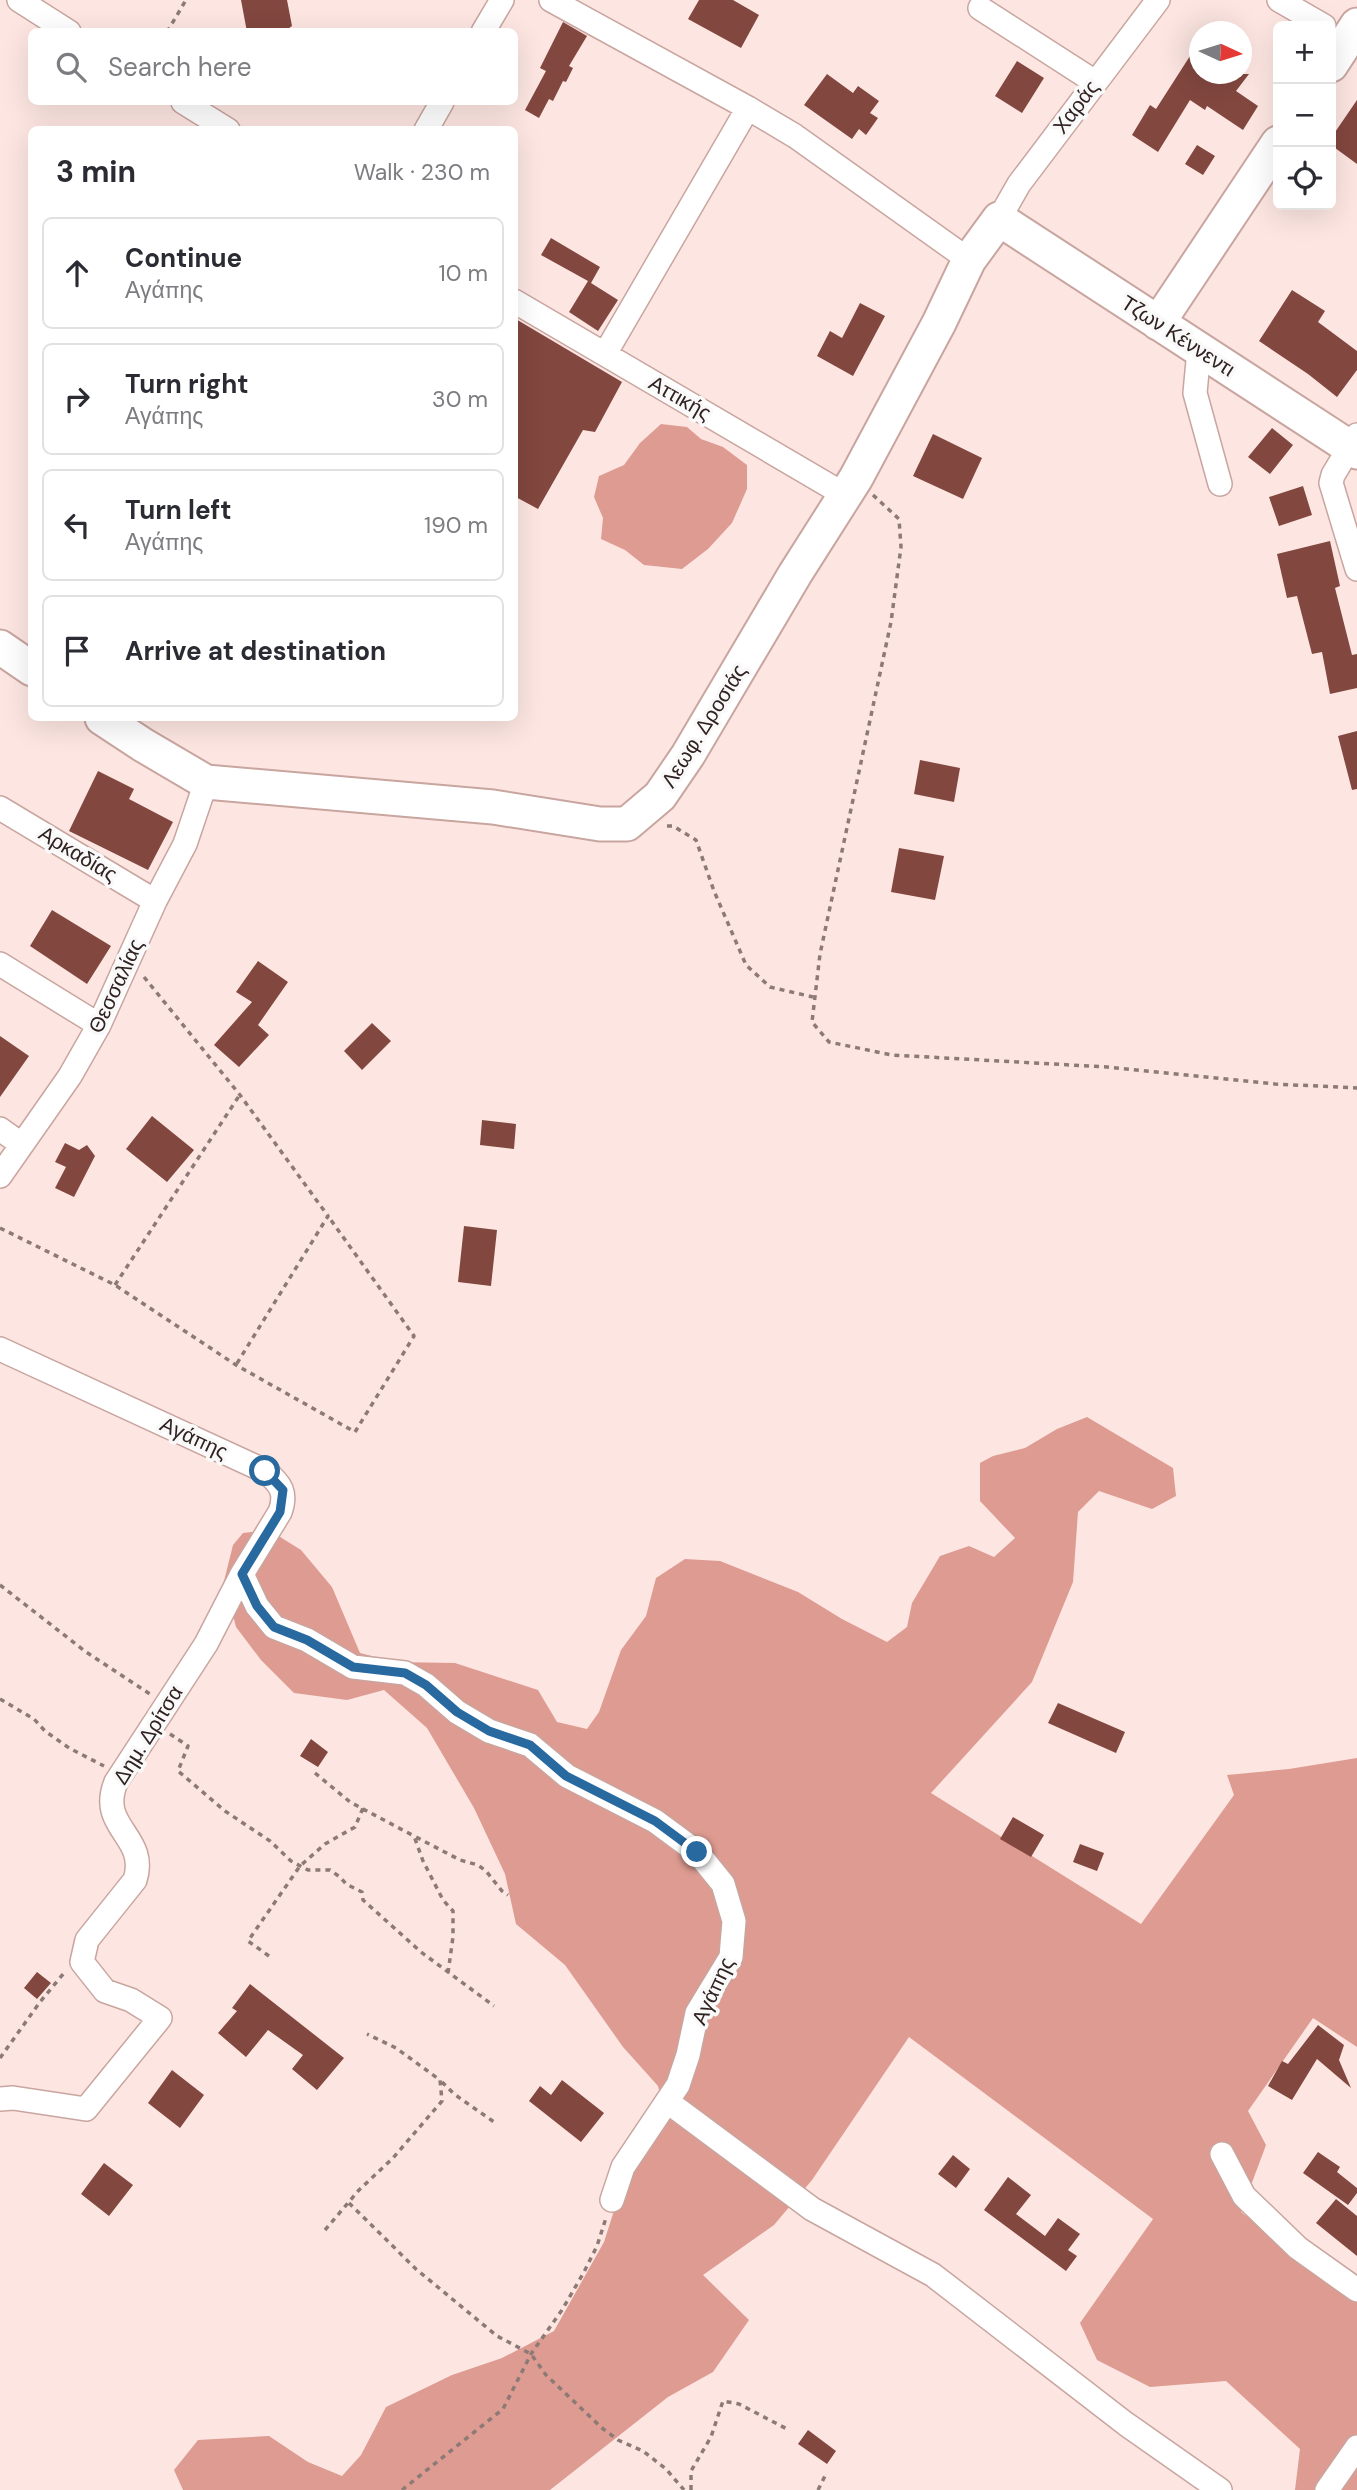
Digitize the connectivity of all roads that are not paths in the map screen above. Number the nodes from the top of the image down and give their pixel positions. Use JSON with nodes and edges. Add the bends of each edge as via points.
{"nodes":[{"id":1,"x":19,"y":0,"type":"edge"},
{"id":2,"x":502,"y":0,"type":"edge"},
{"id":3,"x":551,"y":0,"type":"edge"},
{"id":4,"x":1158,"y":0,"type":"edge"},
{"id":5,"x":1279,"y":0,"type":"edge"},
{"id":6,"x":980,"y":8,"type":"dead end"},
{"id":7,"x":63,"y":28,"type":"edge"},
{"id":8,"x":486,"y":28,"type":"edge"},
{"id":9,"x":1341,"y":39,"type":"edge"},
{"id":10,"x":1095,"y":82,"type":"junction"},
{"id":11,"x":188,"y":105,"type":"edge"},
{"id":12,"x":440,"y":105,"type":"edge"},
{"id":13,"x":748,"y":108,"type":"junction"},
{"id":14,"x":222,"y":126,"type":"edge"},
{"id":15,"x":428,"y":126,"type":"edge"},
{"id":16,"x":1275,"y":147,"type":"edge"},
{"id":17,"x":999,"y":219,"type":"junction"},
{"id":18,"x":969,"y":260,"type":"junction"},
{"id":19,"x":518,"y":303,"type":"edge"},
{"id":20,"x":1158,"y":323,"type":"junction"},
{"id":21,"x":1199,"y":350,"type":"junction"},
{"id":22,"x":605,"y":354,"type":"junction"},
{"id":23,"x":1354,"y":444,"type":"edge"},
{"id":24,"x":1220,"y":484,"type":"dead end"},
{"id":25,"x":850,"y":486,"type":"junction"},
{"id":26,"x":1357,"y":569,"type":"edge"},
{"id":27,"x":0,"y":648,"type":"edge"},
{"id":28,"x":28,"y":666,"type":"edge"},
{"id":29,"x":107,"y":721,"type":"edge"},
{"id":30,"x":206,"y":782,"type":"junction"},
{"id":31,"x":0,"y":808,"type":"edge"},
{"id":32,"x":155,"y":901,"type":"junction"},
{"id":33,"x":0,"y":964,"type":"edge"},
{"id":34,"x":99,"y":1025,"type":"junction"},
{"id":35,"x":0,"y":1129,"type":"edge"},
{"id":36,"x":21,"y":1144,"type":"junction"},
{"id":37,"x":0,"y":1176,"type":"edge"},
{"id":38,"x":0,"y":1349,"type":"edge"},
{"id":39,"x":242,"y":1574,"type":"junction"},
{"id":40,"x":0,"y":2099,"type":"edge"},
{"id":41,"x":668,"y":2102,"type":"junction"},
{"id":42,"x":1222,"y":2154,"type":"dead end"},
{"id":43,"x":612,"y":2200,"type":"road end"},
{"id":44,"x":1357,"y":2290,"type":"edge"},
{"id":45,"x":1357,"y":2447,"type":"edge"},
{"id":46,"x":1220,"y":2490,"type":"edge"},
{"id":47,"x":1327,"y":2490,"type":"edge"}],
"edges":[{"from":1,"to":7,"type":"street"},
{"from":2,"to":8,"type":"street"},
{"from":3,"to":13,"type":"street"},
{"from":4,"to":10,"type":"street","name":"Χαράς"},
{"from":5,"to":9,"type":"street"},
{"from":6,"to":10,"type":"street"},
{"from":10,"to":17,"type":"street","name":"Χαράς","via":[[1019,184]]},
{"from":11,"to":14,"type":"street"},
{"from":12,"to":15,"type":"street"},
{"from":13,"to":18,"type":"street","via":[[795,136]]},
{"from":13,"to":22,"type":"street"},
{"from":16,"to":20,"type":"street"},
{"from":17,"to":18,"type":"street","name":"Λεωφ. Δροσιάς"},
{"from":17,"to":20,"type":"street","name":"Τζων Κέννεντι"},
{"from":18,"to":25,"type":"street","name":"Λεωφ. Δροσιάς"},
{"from":19,"to":22,"type":"street","name":"Αττικής"},
{"from":20,"to":21,"type":"street","name":"Τζων Κέννεντι"},
{"from":21,"to":23,"type":"street","name":"Τζων Κέννεντι"},
{"from":21,"to":24,"type":"street","via":[[1195,393]]},
{"from":22,"to":25,"type":"street","name":"Αττικής"},
{"from":23,"to":26,"type":"street","via":[[1331,483]]},
{"from":25,"to":30,"type":"street","name":"Λεωφ. Δροσιάς","via":[[688,755],[660,796],[626,824],[493,807]]},
{"from":27,"to":28,"type":"street"},
{"from":29,"to":30,"type":"street"},
{"from":30,"to":32,"type":"street","name":"Θεσσαλίας","via":[[185,844]]},
{"from":31,"to":32,"type":"street","name":"Αρκαδίας"},
{"from":32,"to":34,"type":"street","name":"Θεσσαλίας"},
{"from":33,"to":34,"type":"street"},
{"from":34,"to":36,"type":"street","name":"Θεσσαλίας","via":[[70,1076]]},
{"from":35,"to":36,"type":"street"},
{"from":36,"to":37,"type":"street","name":"Θεσσαλίας"},
{"from":38,"to":39,"type":"street","name":"Αγάπης","via":[[276,1480],[283,1490],[280,1512]]},
{"from":39,"to":40,"type":"street","name":"Δημ. Δρίτσα","via":[[206,1644],[112,1792],[111,1811],[134,1848],[138,1871],[87,1940],[82,1962],[105,1992],[131,2000],[160,2018],[86,2109]]},
{"from":39,"to":41,"type":"street","name":"Αγάπης","via":[[257,1606],[274,1627],[353,1667],[405,1673],[426,1685],[457,1712],[489,1731],[530,1745],[566,1776],[655,1821],[697,1852],[723,1884],[734,1921],[732,1957],[697,2013],[688,2055]]},
{"from":41,"to":43,"type":"street","name":"Αγάπης","via":[[622,2167]]},
{"from":41,"to":46,"type":"street","via":[[812,2209],[933,2275],[1126,2424]]},
{"from":42,"to":44,"type":"street","via":[[1244,2196],[1298,2248]]},
{"from":45,"to":47,"type":"street"}]}
